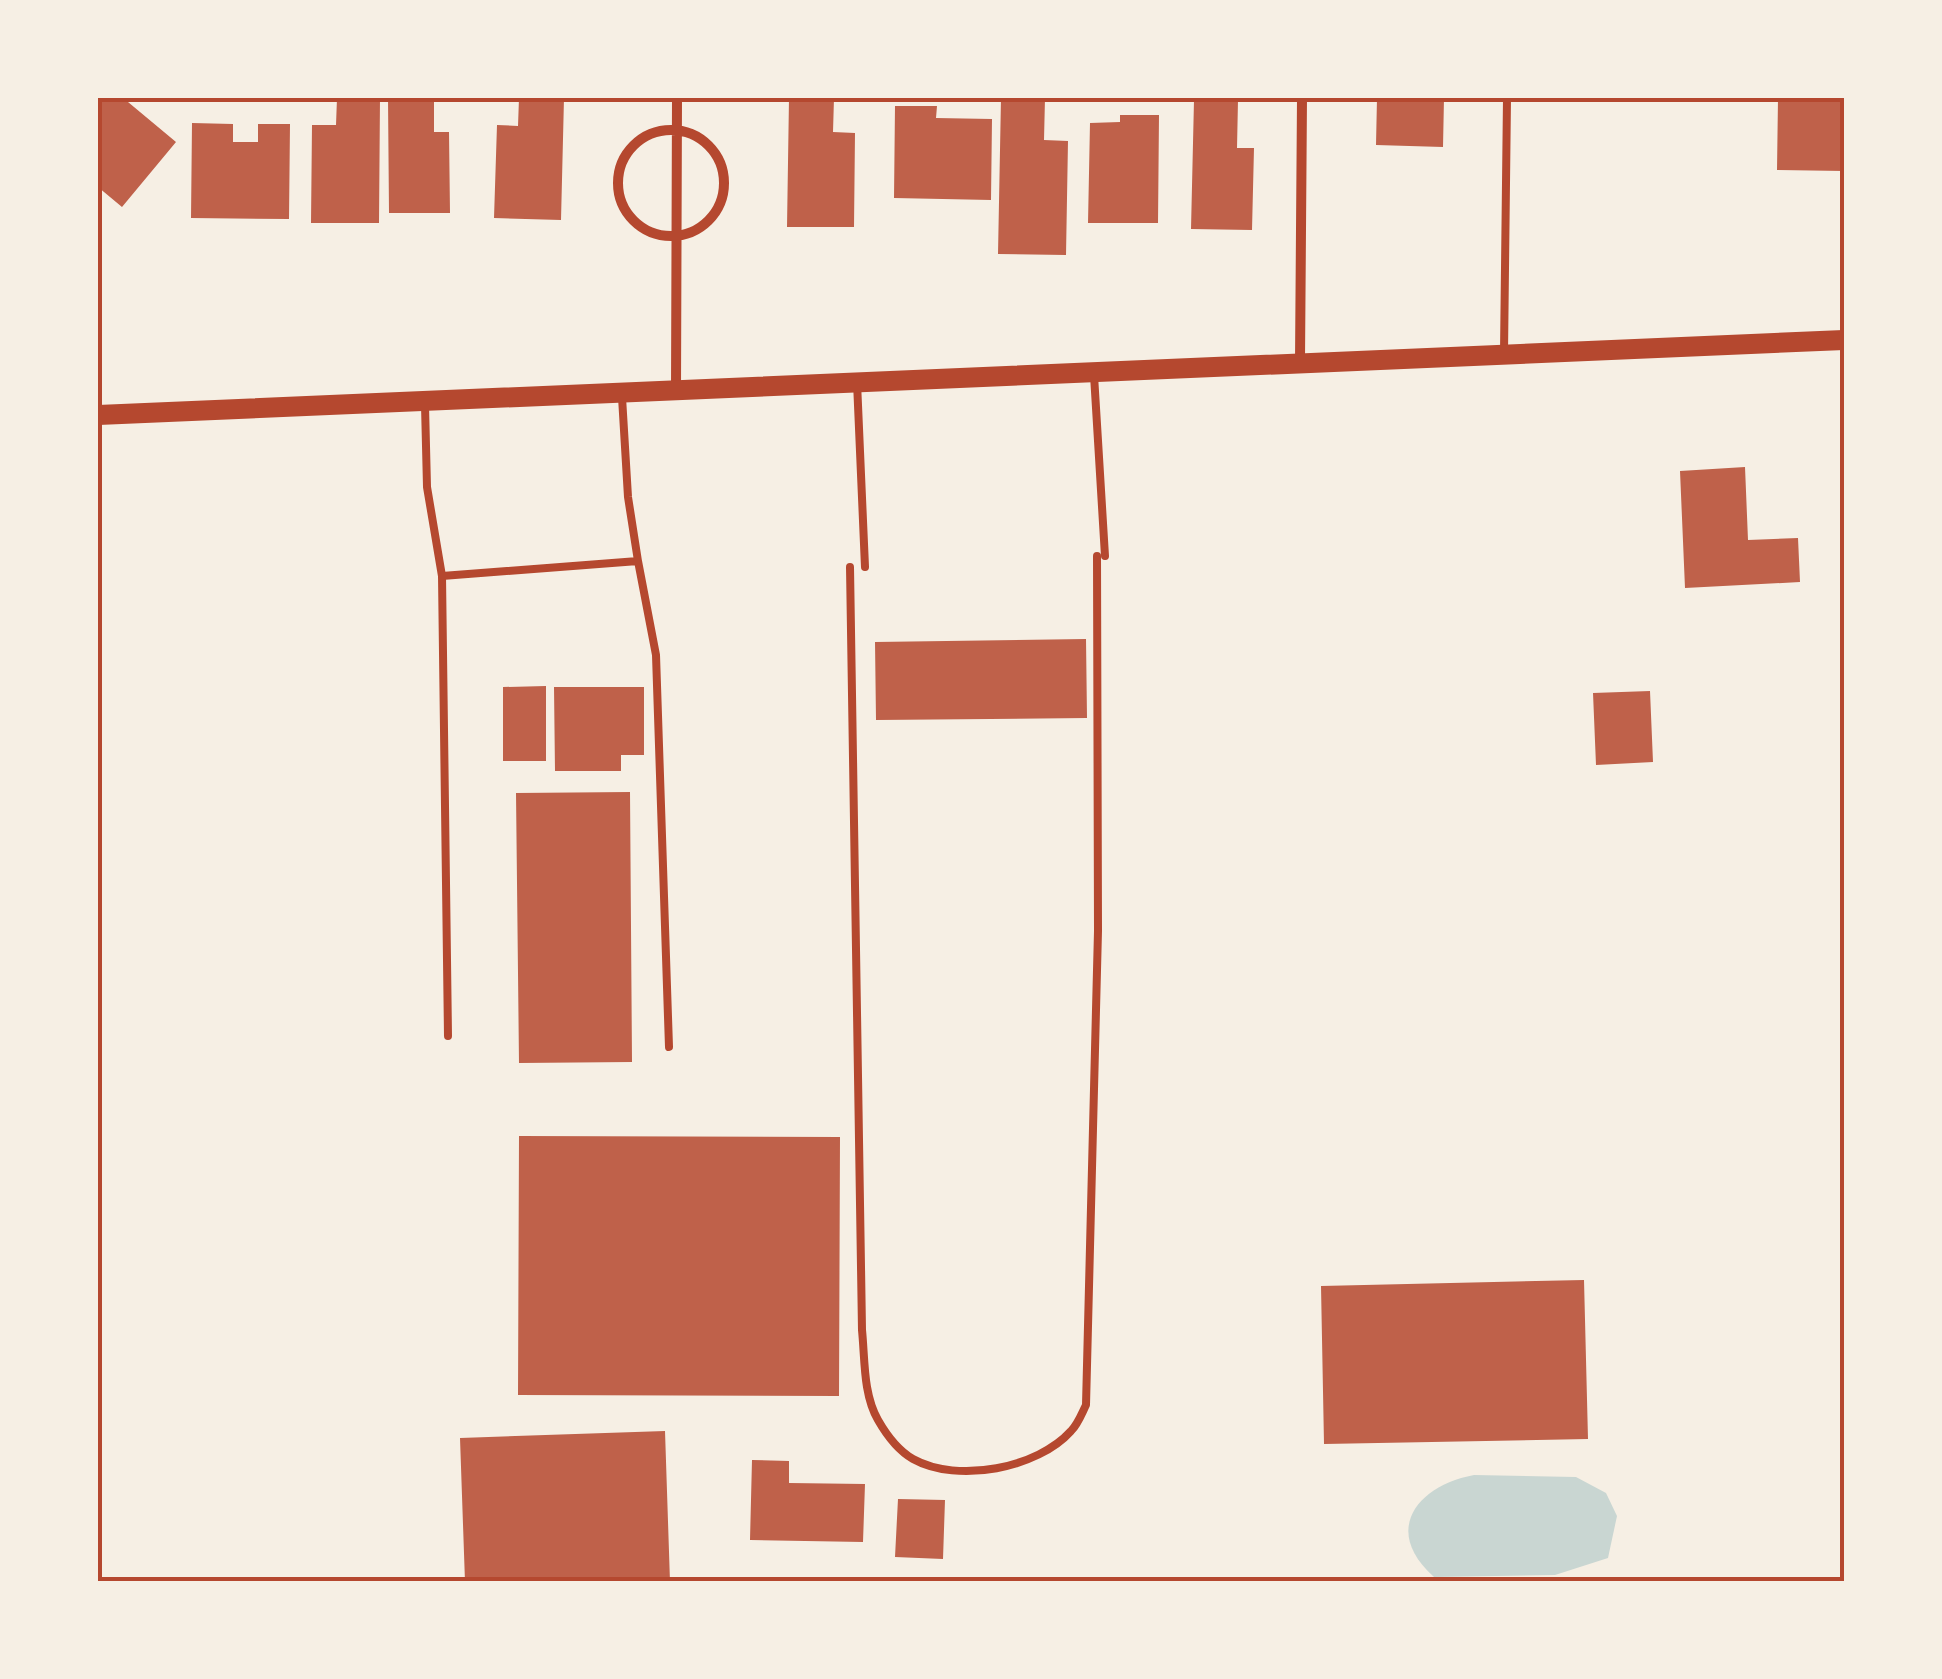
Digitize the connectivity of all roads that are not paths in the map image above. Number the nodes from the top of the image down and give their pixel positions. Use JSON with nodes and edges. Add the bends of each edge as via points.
{"nodes":[{"id":1,"x":678,"y":98,"type":"edge"},
{"id":2,"x":1302,"y":98,"type":"edge"},
{"id":3,"x":1507,"y":98,"type":"edge"},
{"id":4,"x":678,"y":130,"type":"junction"},
{"id":5,"x":677,"y":236,"type":"junction"},
{"id":6,"x":1844,"y":340,"type":"edge"},
{"id":7,"x":1504,"y":353,"type":"junction"},
{"id":8,"x":1300,"y":362,"type":"junction"},
{"id":9,"x":1094,"y":371,"type":"junction"},
{"id":10,"x":856,"y":381,"type":"junction"},
{"id":11,"x":676,"y":390,"type":"junction"},
{"id":12,"x":622,"y":392,"type":"junction"},
{"id":13,"x":425,"y":400,"type":"junction"},
{"id":14,"x":98,"y":415,"type":"edge"},
{"id":15,"x":638,"y":561,"type":"junction"},
{"id":16,"x":850,"y":568,"type":"dead end"},
{"id":17,"x":864,"y":568,"type":"dead end"},
{"id":18,"x":442,"y":576,"type":"junction"},
{"id":19,"x":448,"y":1036,"type":"dead end"},
{"id":20,"x":670,"y":1047,"type":"dead end"}],
"edges":[{"from":1,"to":4,"type":"street"},
{"from":2,"to":8,"type":"street"},
{"from":3,"to":7,"type":"lane"},
{"from":4,"to":5,"type":"street"},
{"from":4,"to":5,"type":"street","via":[[708,144],[718,158],[724,192],[708,221]]},
{"from":4,"to":5,"type":"street","via":[[643,138],[630,149],[618,182],[629,216],[659,234]]},
{"from":5,"to":11,"type":"street"},
{"from":6,"to":7,"type":"main road"},
{"from":7,"to":8,"type":"main road"},
{"from":8,"to":9,"type":"main road"},
{"from":9,"to":10,"type":"main road"},
{"from":9,"to":16,"type":"lane","via":[[1101,556],[1086,1404],[1073,1430],[1046,1452],[1014,1464],[941,1468],[914,1460],[876,1418],[868,1389]]},
{"from":10,"to":11,"type":"main road"},
{"from":10,"to":17,"type":"lane"},
{"from":11,"to":12,"type":"main road"},
{"from":12,"to":13,"type":"main road"},
{"from":12,"to":15,"type":"lane"},
{"from":13,"to":14,"type":"main road"},
{"from":13,"to":18,"type":"lane","via":[[426,487]]},
{"from":15,"to":18,"type":"lane"},
{"from":15,"to":20,"type":"lane","via":[[656,655]]},
{"from":18,"to":19,"type":"lane"}]}
